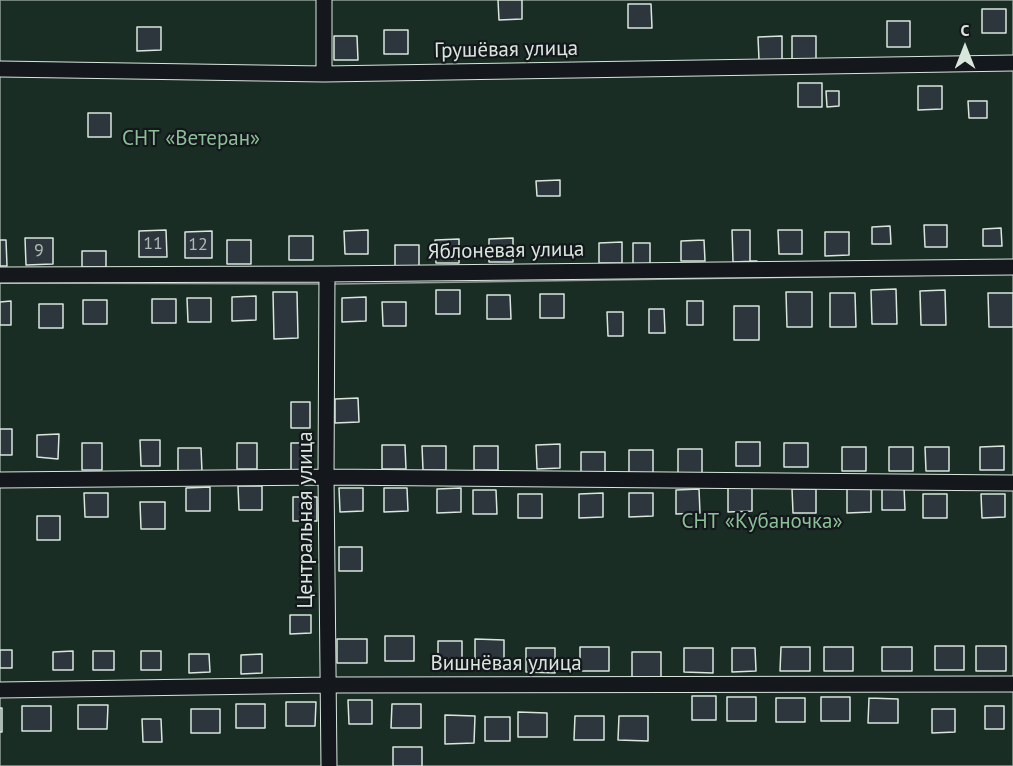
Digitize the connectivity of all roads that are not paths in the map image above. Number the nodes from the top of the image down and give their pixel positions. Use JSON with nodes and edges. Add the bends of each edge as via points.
{"nodes":[{"id":1,"x":324,"y":0,"type":"edge"},
{"id":2,"x":1013,"y":63,"type":"edge"},
{"id":3,"x":0,"y":69,"type":"edge"},
{"id":4,"x":324,"y":74,"type":"junction"},
{"id":5,"x":1013,"y":267,"type":"edge"},
{"id":6,"x":327,"y":274,"type":"junction"},
{"id":7,"x":0,"y":275,"type":"edge"},
{"id":8,"x":326,"y":477,"type":"junction"},
{"id":9,"x":0,"y":480,"type":"edge"},
{"id":10,"x":1013,"y":483,"type":"edge"},
{"id":11,"x":1013,"y":684,"type":"edge"},
{"id":12,"x":329,"y":685,"type":"junction"},
{"id":13,"x":0,"y":690,"type":"edge"},
{"id":14,"x":329,"y":766,"type":"edge"}],
"edges":[{"from":1,"to":4,"type":"street"},
{"from":2,"to":4,"type":"street","name":"Грушёвая улица"},
{"from":3,"to":4,"type":"street","name":"Грушёвая улица"},
{"from":5,"to":6,"type":"street","name":"Яблоневая улица"},
{"from":6,"to":7,"type":"street","name":"Яблоневая улица"},
{"from":6,"to":8,"type":"street","name":"Центральная улица"},
{"from":8,"to":9,"type":"street"},
{"from":8,"to":10,"type":"street"},
{"from":8,"to":12,"type":"street","name":"Центральная улица"},
{"from":11,"to":12,"type":"street","name":"Вишнёвая улица"},
{"from":12,"to":13,"type":"street","name":"Вишнёвая улица"},
{"from":12,"to":14,"type":"street","name":"Центральная улица"}]}
